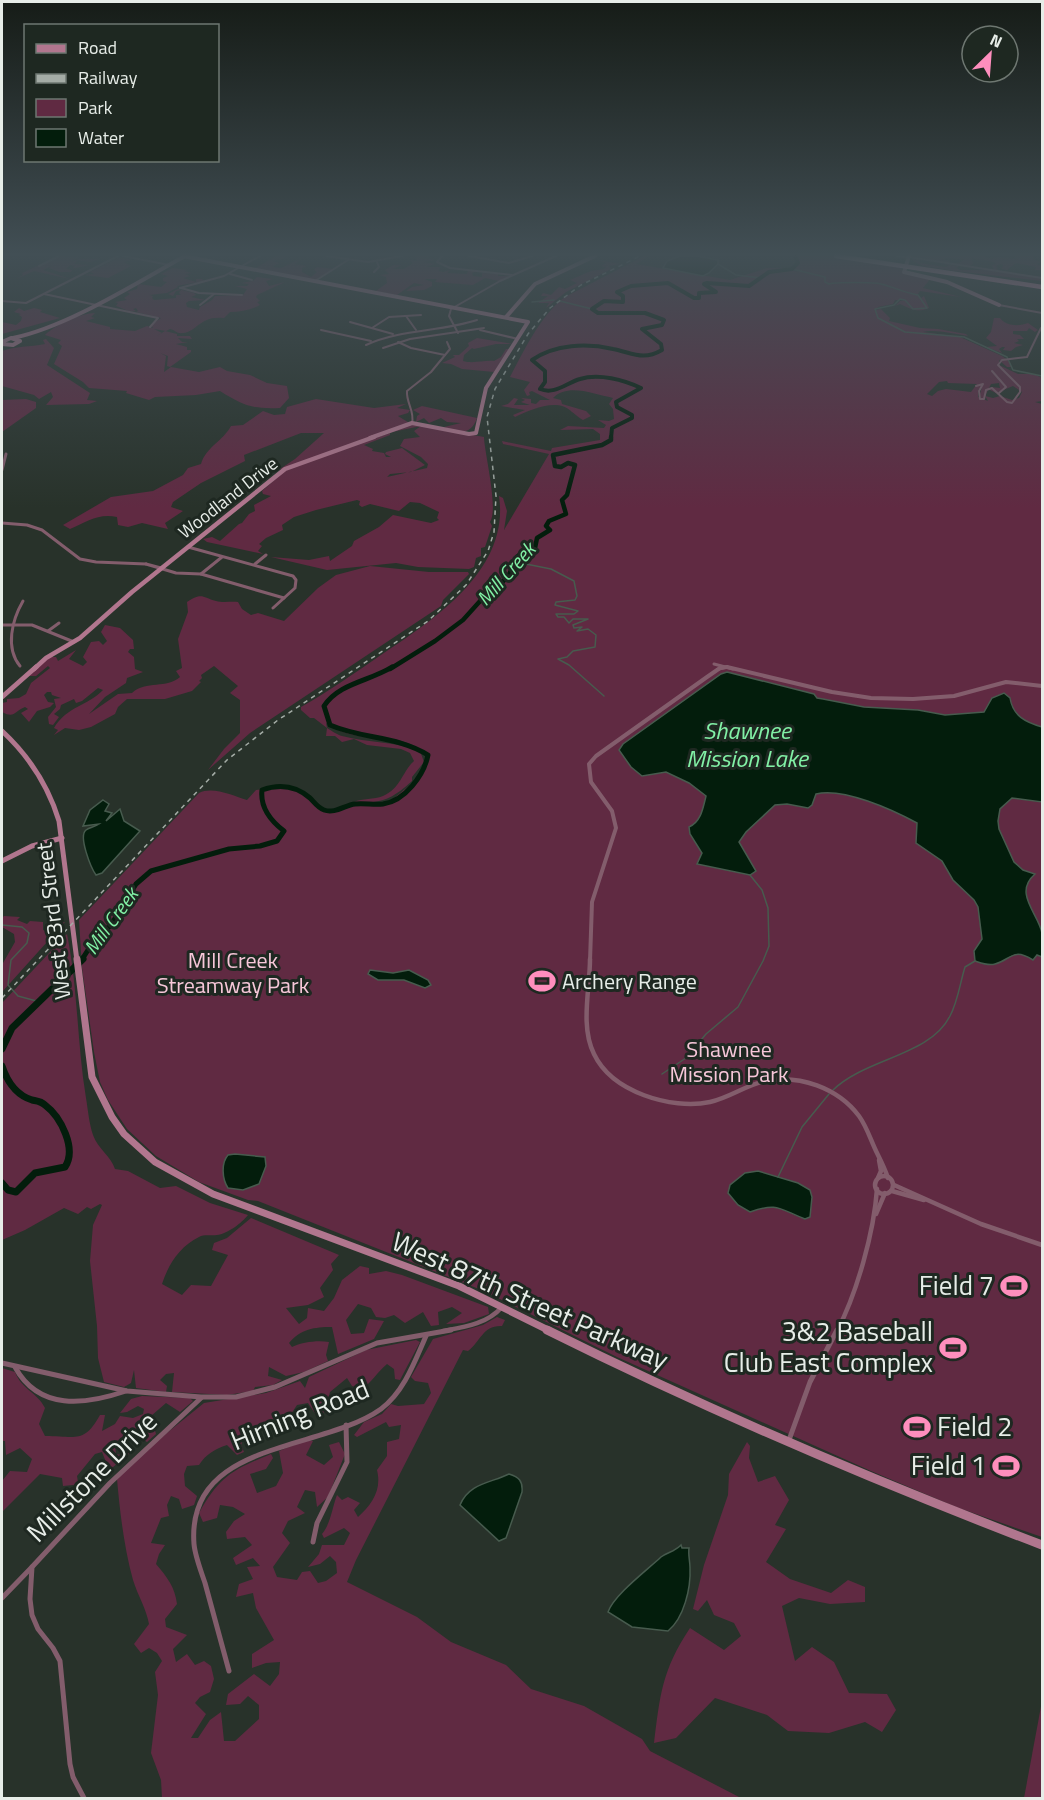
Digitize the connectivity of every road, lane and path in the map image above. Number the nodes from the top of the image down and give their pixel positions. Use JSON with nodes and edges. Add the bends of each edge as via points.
{"nodes":[{"id":1,"x":17,"y":340,"type":"edge"},
{"id":2,"x":364,"y":340,"type":"edge"},
{"id":3,"x":378,"y":340,"type":"edge"},
{"id":4,"x":411,"y":340,"type":"edge"},
{"id":5,"x":517,"y":340,"type":"edge"},
{"id":6,"x":1035,"y":340,"type":"edge"},
{"id":7,"x":20,"y":341,"type":"joint"},
{"id":8,"x":2,"y":342,"type":"edge"},
{"id":9,"x":372,"y":342,"type":"junction"},
{"id":10,"x":398,"y":342,"type":"junction"},
{"id":11,"x":447,"y":342,"type":"dead end"},
{"id":12,"x":366,"y":345,"type":"dead end"},
{"id":13,"x":383,"y":348,"type":"dead end"},
{"id":14,"x":445,"y":355,"type":"junction"},
{"id":15,"x":992,"y":371,"type":"dead end"},
{"id":16,"x":976,"y":386,"type":"dead end"},
{"id":17,"x":999,"y":393,"type":"junction"},
{"id":18,"x":412,"y":423,"type":"junction"},
{"id":19,"x":6,"y":454,"type":"dead end"},
{"id":20,"x":2,"y":470,"type":"edge"},
{"id":21,"x":2,"y":523,"type":"edge"},
{"id":22,"x":188,"y":547,"type":"junction"},
{"id":23,"x":266,"y":555,"type":"dead end"},
{"id":24,"x":222,"y":556,"type":"junction"},
{"id":25,"x":255,"y":565,"type":"junction"},
{"id":26,"x":161,"y":568,"type":"junction"},
{"id":27,"x":201,"y":574,"type":"junction"},
{"id":28,"x":284,"y":598,"type":"junction"},
{"id":29,"x":23,"y":601,"type":"dead end"},
{"id":30,"x":273,"y":608,"type":"dead end"},
{"id":31,"x":59,"y":623,"type":"dead end"},
{"id":32,"x":15,"y":624,"type":"junction"},
{"id":33,"x":2,"y":625,"type":"edge"},
{"id":34,"x":48,"y":632,"type":"junction"},
{"id":35,"x":74,"y":642,"type":"junction"},
{"id":36,"x":714,"y":664,"type":"dead end"},
{"id":37,"x":20,"y":666,"type":"dead end"},
{"id":38,"x":726,"y":667,"type":"junction"},
{"id":39,"x":1042,"y":686,"type":"edge"},
{"id":40,"x":2,"y":697,"type":"edge"},
{"id":41,"x":2,"y":731,"type":"edge"},
{"id":42,"x":62,"y":838,"type":"junction"},
{"id":43,"x":2,"y":861,"type":"edge"},
{"id":44,"x":83,"y":1017,"type":"joint"},
{"id":45,"x":877,"y":1153,"type":"junction"},
{"id":46,"x":888,"y":1178,"type":"junction"},
{"id":47,"x":877,"y":1179,"type":"junction"},
{"id":48,"x":894,"y":1185,"type":"junction"},
{"id":49,"x":877,"y":1189,"type":"junction"},
{"id":50,"x":892,"y":1191,"type":"junction"},
{"id":51,"x":885,"y":1193,"type":"junction"},
{"id":52,"x":927,"y":1201,"type":"junction"},
{"id":53,"x":875,"y":1215,"type":"junction"},
{"id":54,"x":1042,"y":1245,"type":"edge"},
{"id":55,"x":502,"y":1307,"type":"junction"},
{"id":56,"x":426,"y":1336,"type":"junction"},
{"id":57,"x":2,"y":1363,"type":"edge"},
{"id":58,"x":15,"y":1366,"type":"junction"},
{"id":59,"x":127,"y":1390,"type":"junction"},
{"id":60,"x":201,"y":1397,"type":"junction"},
{"id":61,"x":346,"y":1425,"type":"junction"},
{"id":62,"x":789,"y":1440,"type":"junction"},
{"id":63,"x":313,"y":1542,"type":"dead end"},
{"id":64,"x":1042,"y":1545,"type":"edge"},
{"id":65,"x":32,"y":1567,"type":"junction"},
{"id":66,"x":2,"y":1598,"type":"edge"},
{"id":67,"x":229,"y":1671,"type":"dead end"},
{"id":68,"x":84,"y":1798,"type":"edge"}],
"edges":[{"from":1,"to":7,"type":"street"},
{"from":2,"to":9,"type":"street"},
{"from":3,"to":9,"type":"street"},
{"from":4,"to":10,"type":"street"},
{"from":5,"to":18,"type":"street","via":[[486,388],[476,433]]},
{"from":6,"to":17,"type":"street","via":[[1028,356],[1000,361],[999,367],[1020,387],[1020,392],[1010,404]]},
{"from":7,"to":8,"type":"street","via":[[8,346]]},
{"from":9,"to":12,"type":"street"},
{"from":10,"to":13,"type":"street"},
{"from":10,"to":14,"type":"street"},
{"from":11,"to":14,"type":"street","via":[[450,347]]},
{"from":14,"to":18,"type":"street","via":[[429,375],[407,390],[406,398],[414,416]]},
{"from":15,"to":17,"type":"street","via":[[1006,387]]},
{"from":16,"to":17,"type":"street","via":[[983,384],[979,391],[982,399],[988,389]]},
{"from":18,"to":22,"type":"street","name":"Woodland Drive","via":[[285,469]]},
{"from":19,"to":20,"type":"street"},
{"from":21,"to":26,"type":"street","via":[[45,530],[79,559],[127,561]]},
{"from":22,"to":24,"type":"street"},
{"from":22,"to":26,"type":"street","name":"Woodland Drive"},
{"from":23,"to":25,"type":"street"},
{"from":24,"to":25,"type":"street"},
{"from":24,"to":27,"type":"street"},
{"from":25,"to":28,"type":"street","via":[[293,576],[296,584]]},
{"from":26,"to":27,"type":"street"},
{"from":26,"to":35,"type":"street","name":"Woodland Drive"},
{"from":27,"to":28,"type":"street"},
{"from":28,"to":30,"type":"street"},
{"from":29,"to":32,"type":"street"},
{"from":31,"to":34,"type":"street"},
{"from":32,"to":33,"type":"street"},
{"from":32,"to":34,"type":"street","via":[[32,625]]},
{"from":32,"to":37,"type":"street","via":[[13,657]]},
{"from":34,"to":35,"type":"street"},
{"from":35,"to":40,"type":"street","name":"Woodland Drive","via":[[46,658]]},
{"from":36,"to":38,"type":"street"},
{"from":38,"to":39,"type":"street","via":[[871,698],[954,696],[1006,682]]},
{"from":38,"to":45,"type":"street","via":[[707,676],[590,764],[589,780],[612,813],[616,826],[592,903],[588,1024],[591,1047],[598,1063],[614,1079],[670,1101],[710,1102],[777,1079],[820,1087],[854,1110]]},
{"from":41,"to":42,"type":"street","name":"West 83rd Street","via":[[40,775]]},
{"from":42,"to":43,"type":"street"},
{"from":42,"to":44,"type":"street","name":"West 83rd Street"},
{"from":44,"to":55,"type":"street","name":"West 87th Street Parkway","via":[[92,1077],[105,1108],[125,1137],[166,1171],[213,1194],[403,1264]]},
{"from":45,"to":46,"type":"street"},
{"from":45,"to":47,"type":"street","via":[[881,1171]]},
{"from":46,"to":47,"type":"street"},
{"from":46,"to":48,"type":"street"},
{"from":47,"to":49,"type":"street"},
{"from":48,"to":50,"type":"street"},
{"from":48,"to":52,"type":"street"},
{"from":49,"to":51,"type":"street"},
{"from":49,"to":53,"type":"street"},
{"from":50,"to":51,"type":"street"},
{"from":50,"to":52,"type":"street"},
{"from":51,"to":53,"type":"street"},
{"from":52,"to":54,"type":"street"},
{"from":53,"to":62,"type":"street","via":[[847,1309],[810,1382]]},
{"from":55,"to":56,"type":"street","via":[[477,1324]]},
{"from":55,"to":62,"type":"street","name":"West 87th Street Parkway","via":[[602,1357]]},
{"from":56,"to":60,"type":"street","via":[[368,1346],[257,1393]]},
{"from":56,"to":61,"type":"street","name":"Hirning Road","via":[[396,1393],[379,1409]]},
{"from":57,"to":58,"type":"street"},
{"from":58,"to":59,"type":"street"},
{"from":58,"to":59,"type":"street","via":[[24,1384],[45,1398],[111,1397]]},
{"from":59,"to":60,"type":"street"},
{"from":60,"to":65,"type":"street","name":"Millstone Drive","via":[[103,1491]]},
{"from":61,"to":63,"type":"street","via":[[347,1462],[317,1523]]},
{"from":61,"to":67,"type":"street","name":"Hirning Road","via":[[240,1461],[219,1475],[201,1501],[194,1524],[194,1544]]},
{"from":62,"to":64,"type":"street","name":"West 87th Street Parkway","via":[[906,1493]]},
{"from":65,"to":66,"type":"street"},
{"from":65,"to":68,"type":"street","name":"Millstone Drive","via":[[31,1610],[38,1629],[60,1661],[70,1764]]}]}
